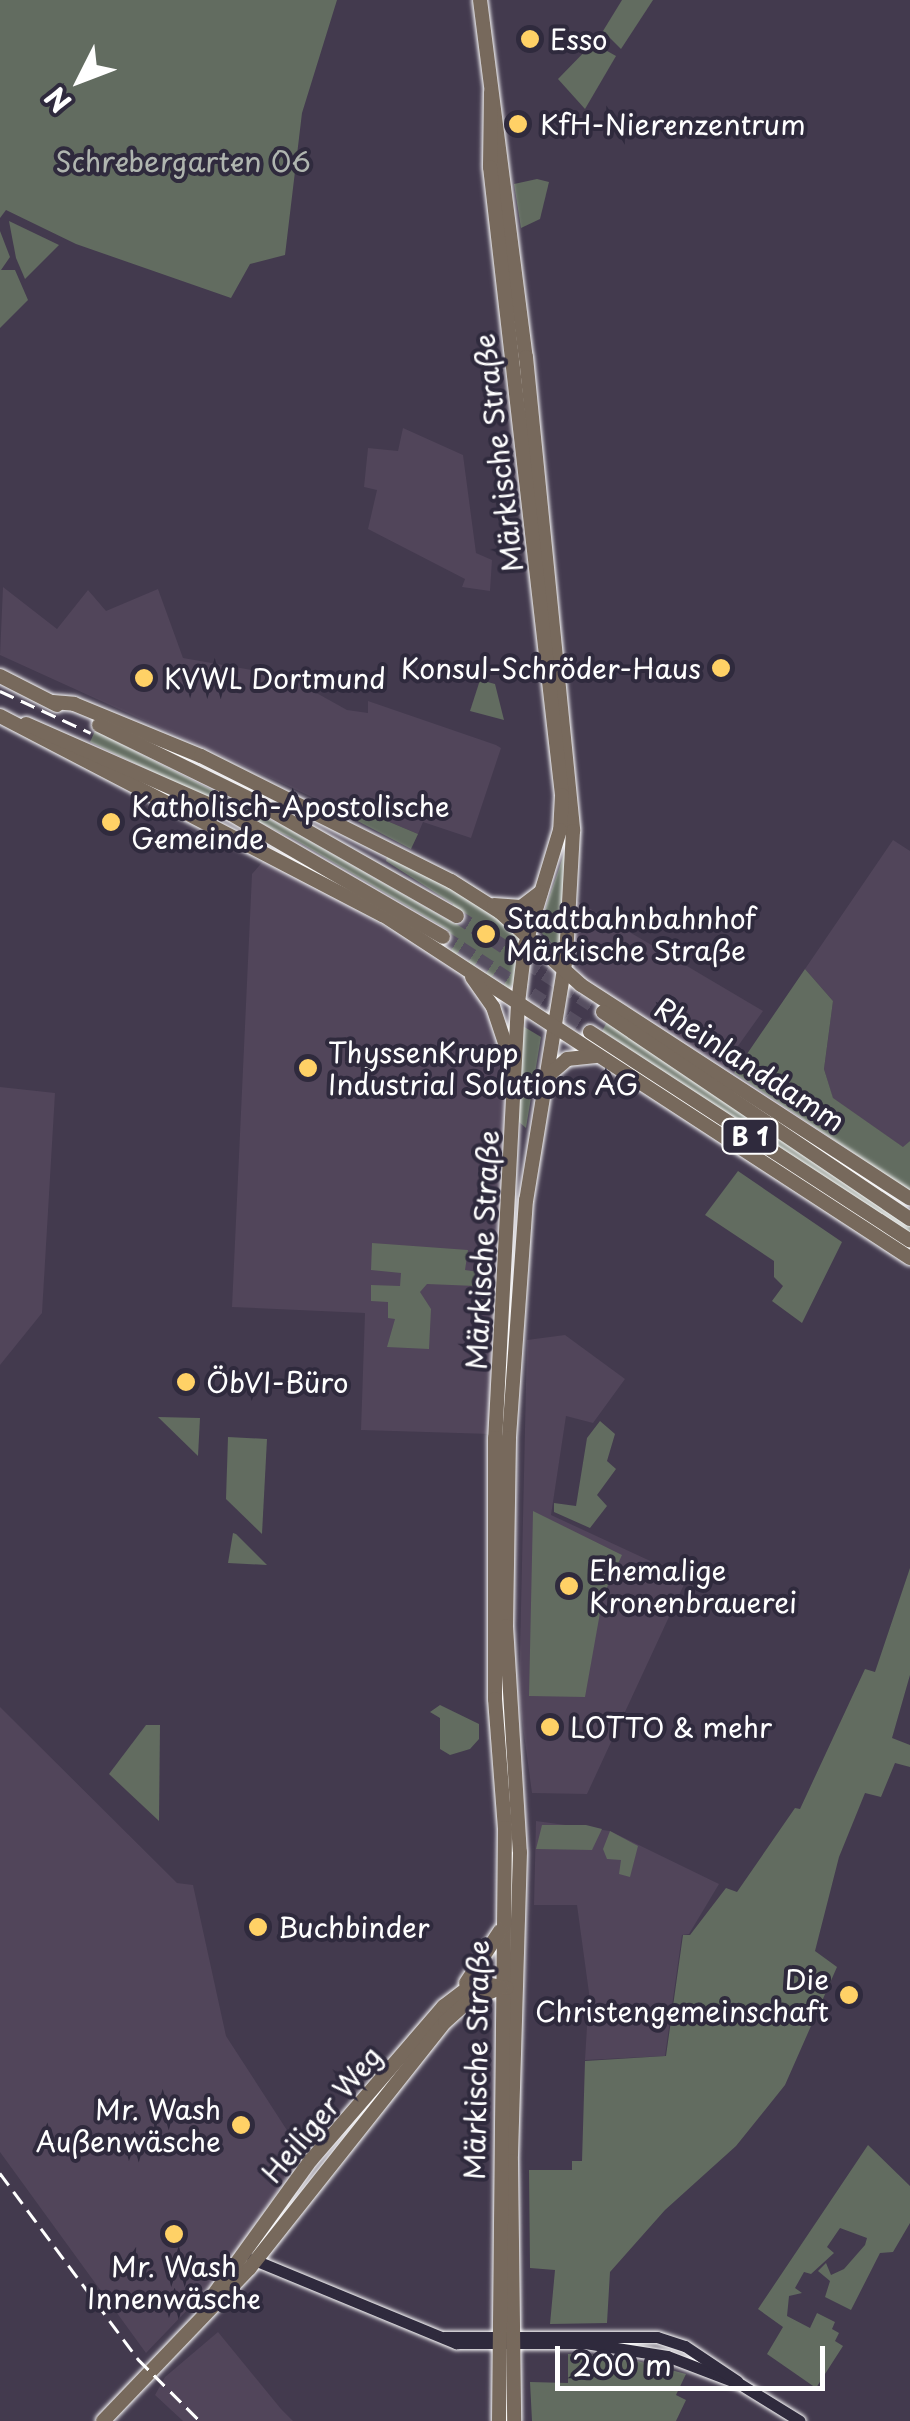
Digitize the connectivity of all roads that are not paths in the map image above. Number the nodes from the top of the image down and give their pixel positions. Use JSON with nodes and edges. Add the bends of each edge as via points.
{"nodes":[{"id":1,"x":480,"y":0,"type":"edge"},
{"id":2,"x":491,"y":91,"type":"junction"},
{"id":3,"x":0,"y":676,"type":"edge"},
{"id":4,"x":53,"y":702,"type":"junction"},
{"id":5,"x":3,"y":717,"type":"edge"},
{"id":6,"x":542,"y":891,"type":"junction"},
{"id":7,"x":487,"y":903,"type":"junction"},
{"id":8,"x":457,"y":916,"type":"tunnel mouth"},
{"id":9,"x":443,"y":936,"type":"tunnel mouth"},
{"id":10,"x":529,"y":937,"type":"junction"},
{"id":11,"x":458,"y":962,"type":"junction"},
{"id":12,"x":564,"y":970,"type":"junction"},
{"id":13,"x":518,"y":1002,"type":"junction"},
{"id":14,"x":603,"y":1012,"type":"tunnel mouth"},
{"id":15,"x":552,"y":1025,"type":"junction"},
{"id":16,"x":590,"y":1032,"type":"tunnel mouth"},
{"id":17,"x":615,"y":1066,"type":"junction"},
{"id":18,"x":515,"y":1082,"type":"junction"},
{"id":19,"x":542,"y":1082,"type":"junction"},
{"id":20,"x":515,"y":1126,"type":"junction"},
{"id":21,"x":532,"y":1136,"type":"junction"},
{"id":22,"x":910,"y":1198,"type":"edge"},
{"id":23,"x":910,"y":1219,"type":"edge"},
{"id":24,"x":910,"y":1241,"type":"edge"},
{"id":25,"x":910,"y":1258,"type":"edge"},
{"id":26,"x":503,"y":1920,"type":"junction"},
{"id":27,"x":509,"y":1988,"type":"junction"},
{"id":28,"x":462,"y":1989,"type":"junction"},
{"id":29,"x":250,"y":2258,"type":"junction"},
{"id":30,"x":505,"y":2339,"type":"junction"},
{"id":31,"x":672,"y":2341,"type":"junction"},
{"id":32,"x":685,"y":2346,"type":"junction"},
{"id":33,"x":667,"y":2356,"type":"junction"},
{"id":34,"x":740,"y":2384,"type":"junction"},
{"id":35,"x":106,"y":2416,"type":"edge"},
{"id":36,"x":94,"y":2421,"type":"edge"},
{"id":37,"x":500,"y":2421,"type":"edge"},
{"id":38,"x":514,"y":2421,"type":"edge"},
{"id":39,"x":800,"y":2421,"type":"edge"}],
"edges":[{"from":1,"to":2,"type":"main road","name":"Märkische Straße"},
{"from":2,"to":6,"type":"main road","name":"Märkische Straße","via":[[490,168],[562,782],[560,830]]},
{"from":2,"to":12,"type":"main road","name":"Märkische Straße","via":[[573,796]]},
{"from":3,"to":4,"type":"main road"},
{"from":4,"to":7,"type":"main road","name":"Rheinlanddamm","via":[[74,704],[222,766]]},
{"from":4,"to":8,"type":"main road","via":[[302,827]]},
{"from":5,"to":9,"type":"main road","via":[[231,814]]},
{"from":5,"to":11,"type":"main road","via":[[189,820],[335,887]]},
{"from":6,"to":7,"type":"main road","via":[[513,909]]},
{"from":6,"to":10,"type":"main road","name":"Märkische Straße"},
{"from":7,"to":10,"type":"main road","name":"Rheinlanddamm"},
{"from":10,"to":12,"type":"main road","name":"Rheinlanddamm"},
{"from":10,"to":13,"type":"main road","name":"Märkische Straße"},
{"from":11,"to":13,"type":"main road"},
{"from":11,"to":18,"type":"main road","via":[[494,1007]]},
{"from":12,"to":15,"type":"main road","name":"Märkische Straße"},
{"from":12,"to":22,"type":"main road","name":"Rheinlanddamm"},
{"from":13,"to":15,"type":"main road"},
{"from":13,"to":18,"type":"main road","name":"Märkische Straße"},
{"from":14,"to":23,"type":"main road","name":"Rheinlanddamm","number":"B 1"},
{"from":15,"to":17,"type":"main road"},
{"from":15,"to":19,"type":"main road","name":"Märkische Straße"},
{"from":16,"to":24,"type":"main road","number":"B 1"},
{"from":17,"to":19,"type":"main road","via":[[576,1054]]},
{"from":17,"to":25,"type":"main road"},
{"from":18,"to":20,"type":"main road","name":"Märkische Straße"},
{"from":19,"to":21,"type":"main road","name":"Märkische Straße"},
{"from":20,"to":21,"type":"main road"},
{"from":20,"to":26,"type":"main road","name":"Märkische Straße","via":[[495,1456]]},
{"from":21,"to":27,"type":"main road","name":"Märkische Straße","via":[[510,1438],[506,1626],[520,1810]]},
{"from":26,"to":27,"type":"main road","name":"Märkische Straße"},
{"from":26,"to":28,"type":"main road","name":"Heiliger Weg","via":[[498,1939]]},
{"from":27,"to":28,"type":"main road","via":[[483,1980]]},
{"from":27,"to":29,"type":"main road","name":"Heiliger Weg","via":[[468,2001],[445,2022]]},
{"from":27,"to":30,"type":"main road","name":"Märkische Straße"},
{"from":28,"to":29,"type":"main road","name":"Heiliger Weg","via":[[311,2160]]},
{"from":29,"to":30,"type":"street","via":[[441,2338]]},
{"from":29,"to":35,"type":"main road","name":"Heiliger Weg"},
{"from":30,"to":31,"type":"street","via":[[628,2334]]},
{"from":30,"to":33,"type":"street","via":[[622,2346]]},
{"from":30,"to":37,"type":"main road","name":"Märkische Straße"},
{"from":30,"to":38,"type":"main road","name":"Märkische Straße"},
{"from":31,"to":32,"type":"street"},
{"from":31,"to":33,"type":"street"},
{"from":32,"to":33,"type":"street"},
{"from":32,"to":34,"type":"street"},
{"from":33,"to":34,"type":"street"},
{"from":34,"to":39,"type":"street"},
{"from":35,"to":36,"type":"main road","name":"Heiliger Weg"}]}
